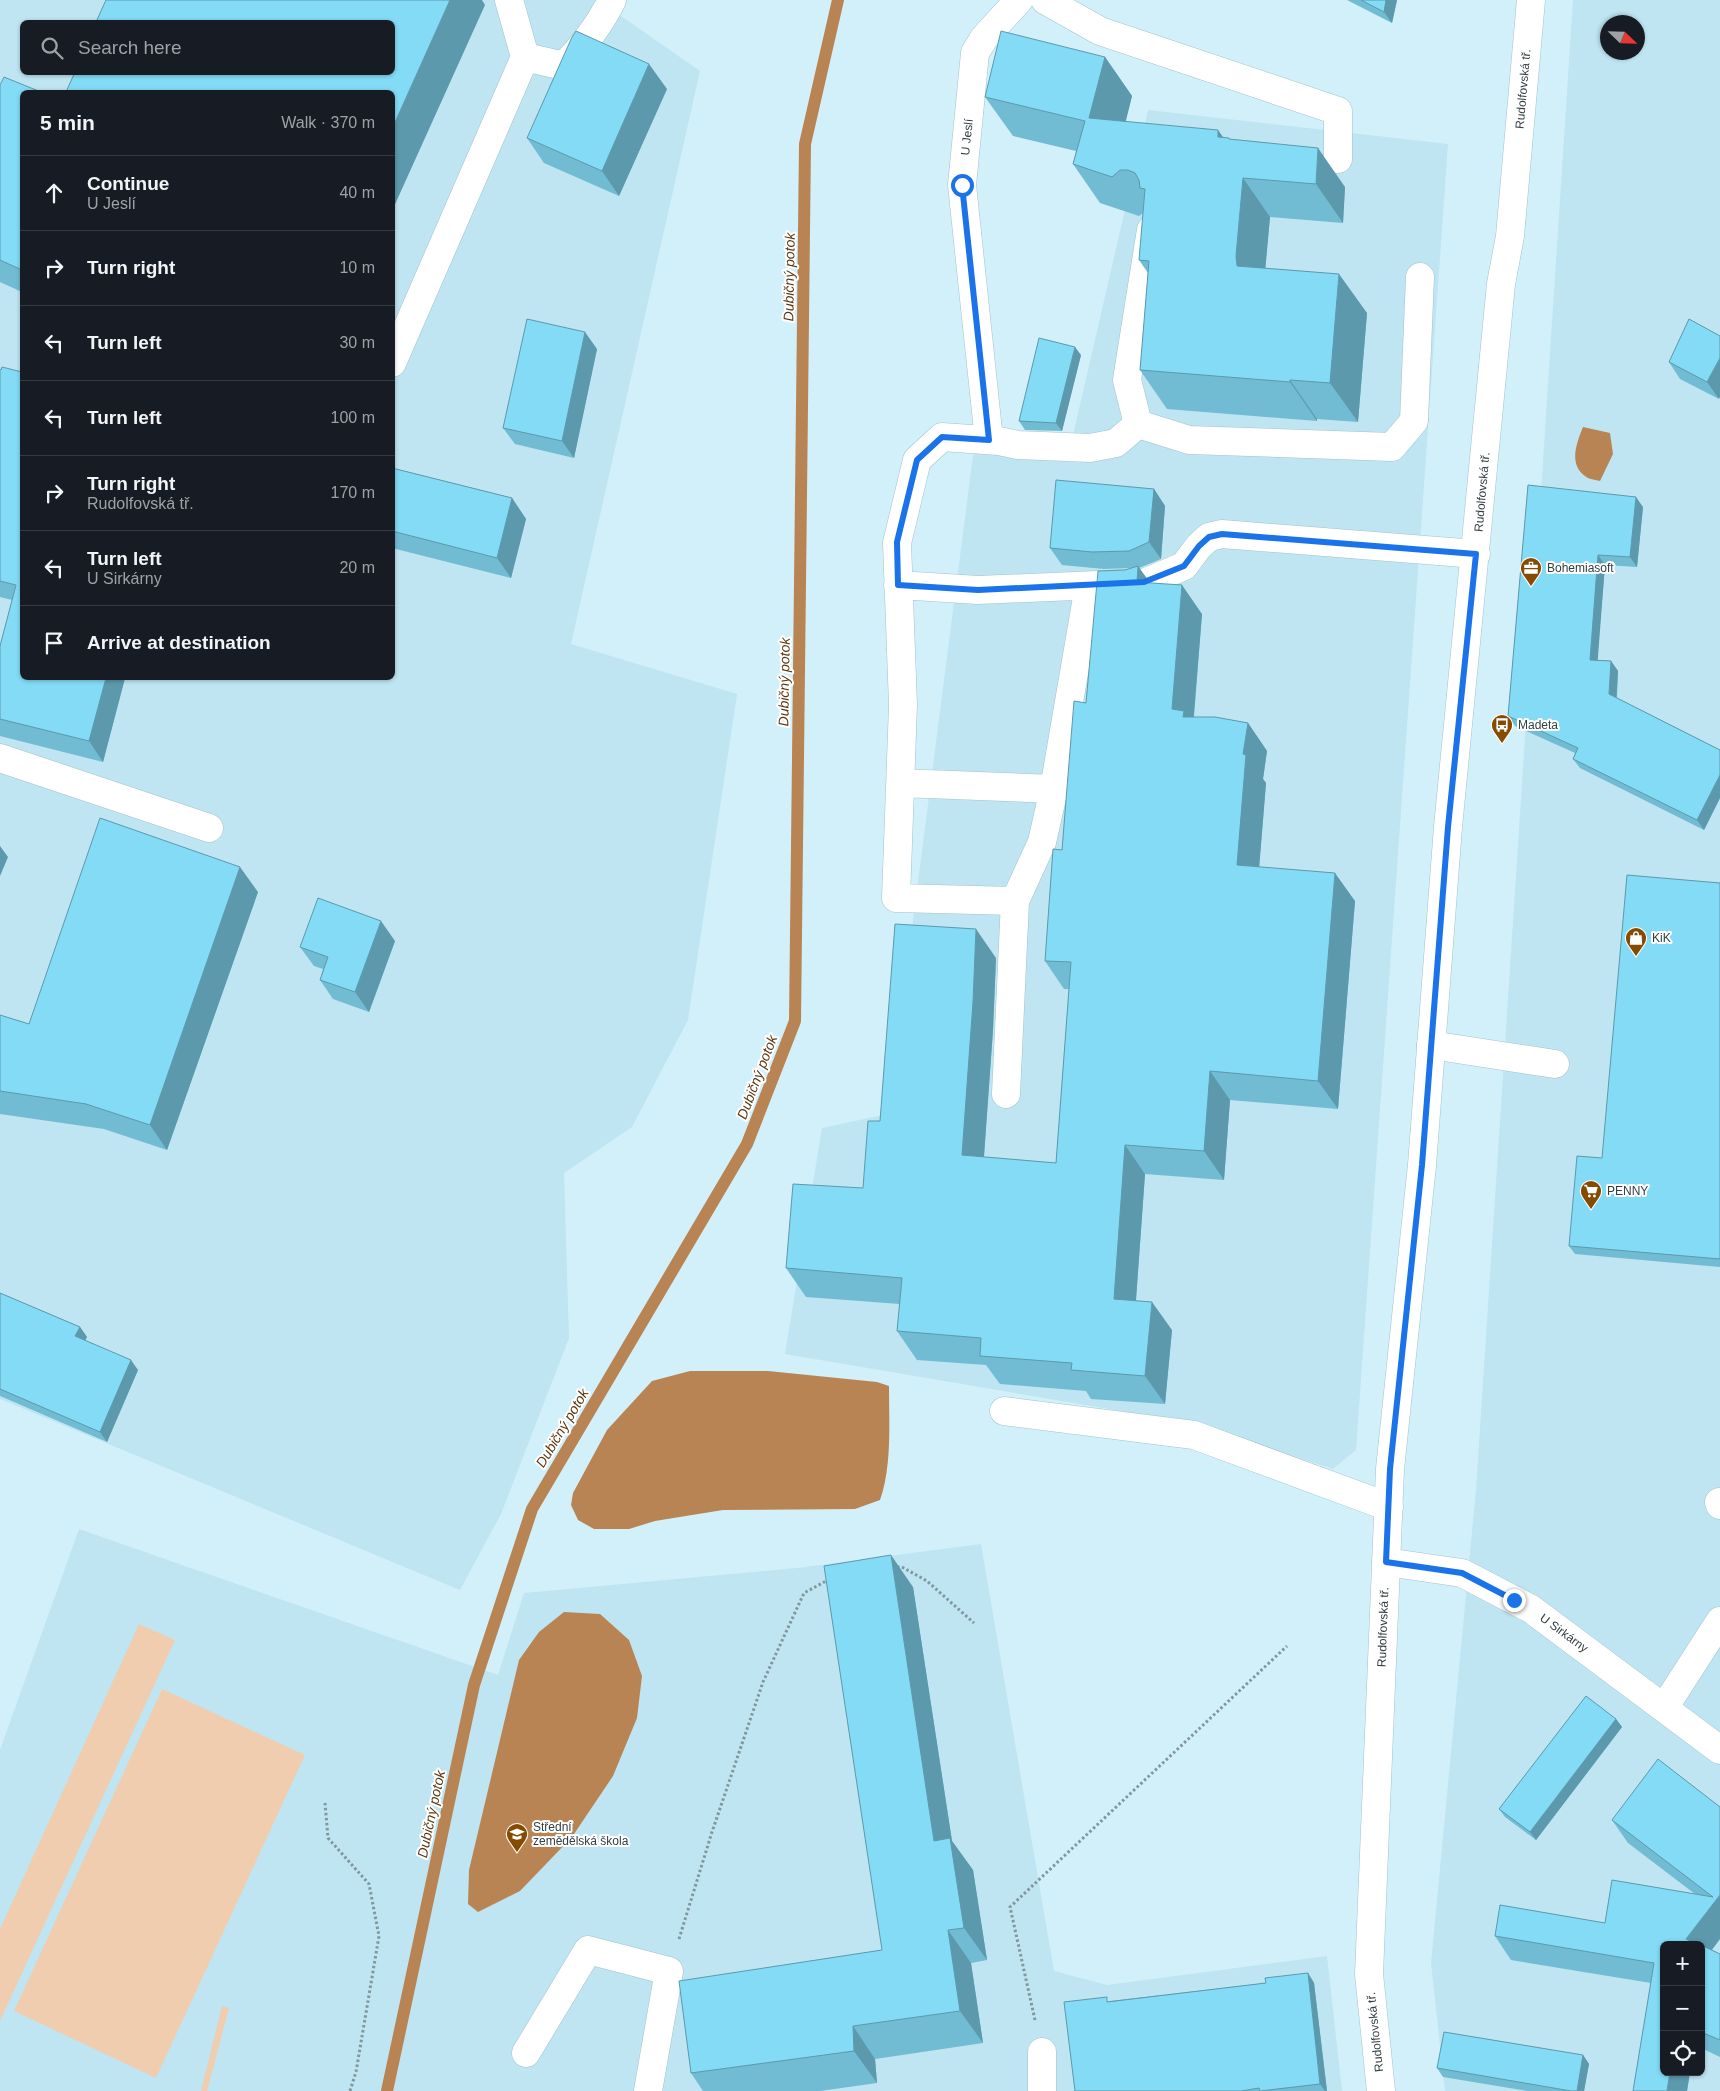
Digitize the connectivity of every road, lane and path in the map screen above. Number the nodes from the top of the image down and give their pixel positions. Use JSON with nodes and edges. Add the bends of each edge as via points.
{"nodes":[{"id":1,"x":509,"y":0,"type":"edge"},
{"id":2,"x":612,"y":0,"type":"edge"},
{"id":3,"x":1019,"y":0,"type":"edge"},
{"id":4,"x":1046,"y":0,"type":"edge"},
{"id":5,"x":1531,"y":0,"type":"edge"},
{"id":6,"x":525,"y":58,"type":"junction"},
{"id":7,"x":1338,"y":159,"type":"dead end"},
{"id":8,"x":1152,"y":224,"type":"edge"},
{"id":9,"x":1420,"y":276,"type":"dead end"},
{"id":10,"x":395,"y":356,"type":"edge"},
{"id":11,"x":1138,"y":424,"type":"junction"},
{"id":12,"x":989,"y":440,"type":"junction"},
{"id":13,"x":1476,"y":554,"type":"junction"},
{"id":14,"x":898,"y":585,"type":"junction"},
{"id":15,"x":1089,"y":586,"type":"junction"},
{"id":16,"x":0,"y":758,"type":"edge"},
{"id":17,"x":901,"y":783,"type":"junction"},
{"id":18,"x":1054,"y":789,"type":"junction"},
{"id":19,"x":209,"y":828,"type":"dead end"},
{"id":20,"x":1015,"y":901,"type":"junction"},
{"id":21,"x":1431,"y":1045,"type":"junction"},
{"id":22,"x":1555,"y":1064,"type":"dead end"},
{"id":23,"x":1006,"y":1094,"type":"dead end"},
{"id":24,"x":1004,"y":1411,"type":"dead end"},
{"id":25,"x":1389,"y":1507,"type":"junction"},
{"id":26,"x":1386,"y":1562,"type":"junction"},
{"id":27,"x":893,"y":1568,"type":"edge"},
{"id":28,"x":830,"y":1579,"type":"edge"},
{"id":29,"x":1720,"y":1622,"type":"edge"},
{"id":30,"x":974,"y":1623,"type":"dead end"},
{"id":31,"x":1287,"y":1646,"type":"dead end"},
{"id":32,"x":1664,"y":1708,"type":"junction"},
{"id":33,"x":1720,"y":1750,"type":"edge"},
{"id":34,"x":325,"y":1803,"type":"dead end"},
{"id":35,"x":669,"y":1971,"type":"junction"},
{"id":36,"x":1042,"y":2052,"type":"joint"},
{"id":37,"x":526,"y":2053,"type":"dead end"},
{"id":38,"x":350,"y":2091,"type":"edge"},
{"id":39,"x":648,"y":2091,"type":"edge"},
{"id":40,"x":1042,"y":2091,"type":"edge"},
{"id":41,"x":1381,"y":2091,"type":"edge"}],
"edges":[{"from":1,"to":6,"type":"main road"},
{"from":2,"to":6,"type":"main road","via":[[604,17],[564,66]]},
{"from":3,"to":12,"type":"main road","name":"U Jeslí","via":[[984,38],[975,53],[962,185]]},
{"from":4,"to":7,"type":"main road","via":[[1100,31],[1338,111]]},
{"from":5,"to":13,"type":"main road","name":"Rudolfovská tř.","via":[[1511,227],[1501,284]]},
{"from":6,"to":10,"type":"main road"},
{"from":8,"to":11,"type":"main road","via":[[1127,380]]},
{"from":9,"to":11,"type":"main road","via":[[1414,421],[1392,446],[1189,440]]},
{"from":11,"to":12,"type":"main road","via":[[1116,443],[1090,448],[1018,445]]},
{"from":12,"to":14,"type":"main road","via":[[942,437],[917,460],[897,542]]},
{"from":13,"to":15,"type":"main road","via":[[1222,534],[1209,537],[1184,566],[1144,582]]},
{"from":13,"to":21,"type":"main road","name":"Rudolfovská tř.","via":[[1448,827]]},
{"from":14,"to":15,"type":"main road","via":[[978,590]]},
{"from":14,"to":17,"type":"main road","via":[[903,705]]},
{"from":15,"to":18,"type":"main road"},
{"from":16,"to":19,"type":"main road"},
{"from":17,"to":18,"type":"main road"},
{"from":17,"to":20,"type":"main road","via":[[896,898]]},
{"from":18,"to":20,"type":"main road","via":[[1042,842]]},
{"from":20,"to":23,"type":"main road"},
{"from":21,"to":22,"type":"main road"},
{"from":21,"to":25,"type":"main road","name":"Rudolfovská tř."},
{"from":24,"to":25,"type":"main road","via":[[1194,1435]]},
{"from":25,"to":26,"type":"main road","name":"Rudolfovská tř."},
{"from":26,"to":32,"type":"main road","name":"U Sirkárny","via":[[1462,1573],[1514,1600],[1554,1625]]},
{"from":26,"to":41,"type":"main road","name":"Rudolfovská tř.","via":[[1369,1974]]},
{"from":27,"to":30,"type":"path","via":[[902,1567],[927,1581]]},
{"from":28,"to":35,"type":"path","via":[[804,1593],[762,1682]]},
{"from":29,"to":32,"type":"main road"},
{"from":31,"to":36,"type":"path","via":[[1010,1907]]},
{"from":32,"to":33,"type":"main road","name":"U Sirkárny"},
{"from":34,"to":38,"type":"path","via":[[328,1838],[368,1884],[379,1936]]},
{"from":35,"to":37,"type":"main road","via":[[588,1950]]},
{"from":35,"to":39,"type":"main road"},
{"from":36,"to":40,"type":"main road"}]}
